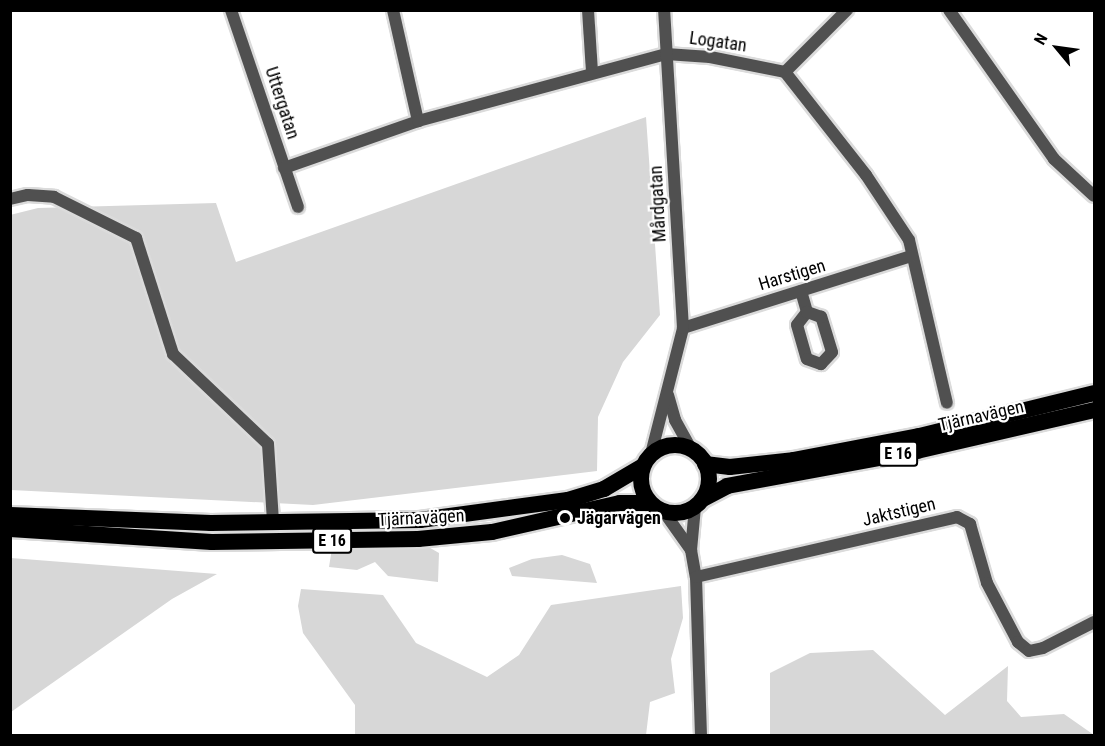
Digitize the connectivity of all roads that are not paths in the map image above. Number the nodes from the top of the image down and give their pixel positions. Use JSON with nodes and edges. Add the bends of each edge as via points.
{"nodes":[{"id":1,"x":231,"y":10,"type":"edge"},
{"id":2,"x":393,"y":10,"type":"edge"},
{"id":3,"x":588,"y":10,"type":"edge"},
{"id":4,"x":664,"y":10,"type":"edge"},
{"id":5,"x":847,"y":10,"type":"edge"},
{"id":6,"x":949,"y":10,"type":"edge"},
{"id":7,"x":666,"y":54,"type":"junction"},
{"id":8,"x":592,"y":72,"type":"junction"},
{"id":9,"x":785,"y":72,"type":"junction"},
{"id":10,"x":418,"y":121,"type":"junction"},
{"id":11,"x":284,"y":168,"type":"junction"},
{"id":12,"x":1095,"y":196,"type":"edge"},
{"id":13,"x":10,"y":199,"type":"edge"},
{"id":14,"x":298,"y":207,"type":"dead end"},
{"id":15,"x":912,"y":256,"type":"junction"},
{"id":16,"x":801,"y":291,"type":"junction"},
{"id":17,"x":807,"y":312,"type":"dead end"},
{"id":18,"x":683,"y":328,"type":"junction"},
{"id":19,"x":668,"y":393,"type":"junction"},
{"id":20,"x":1095,"y":393,"type":"edge"},
{"id":21,"x":948,"y":404,"type":"dead end"},
{"id":22,"x":1095,"y":410,"type":"edge"},
{"id":23,"x":692,"y":449,"type":"junction"},
{"id":24,"x":647,"y":460,"type":"junction"},
{"id":25,"x":705,"y":464,"type":"junction"},
{"id":26,"x":699,"y":503,"type":"junction"},
{"id":27,"x":657,"y":507,"type":"junction"},
{"id":28,"x":10,"y":515,"type":"edge"},
{"id":29,"x":273,"y":522,"type":"junction"},
{"id":30,"x":10,"y":529,"type":"edge"},
{"id":31,"x":691,"y":550,"type":"junction"},
{"id":32,"x":696,"y":577,"type":"junction"},
{"id":33,"x":1095,"y":622,"type":"edge"},
{"id":34,"x":701,"y":735,"type":"edge"}],
"edges":[{"from":1,"to":11,"type":"street","name":"Uttergatan"},
{"from":2,"to":10,"type":"street"},
{"from":3,"to":8,"type":"street"},
{"from":4,"to":7,"type":"street","name":"Mårdgatan"},
{"from":5,"to":9,"type":"street"},
{"from":6,"to":12,"type":"street","via":[[1054,159]]},
{"from":7,"to":8,"type":"street","name":"Logatan"},
{"from":7,"to":9,"type":"street","name":"Logatan","via":[[710,57]]},
{"from":7,"to":18,"type":"street","name":"Mårdgatan"},
{"from":8,"to":10,"type":"street","name":"Logatan"},
{"from":9,"to":15,"type":"street","via":[[866,175],[909,240]]},
{"from":10,"to":11,"type":"street","name":"Logatan"},
{"from":11,"to":14,"type":"street","name":"Uttergatan"},
{"from":13,"to":29,"type":"street","via":[[54,197],[136,238],[173,354],[268,444]]},
{"from":15,"to":16,"type":"street","name":"Harstigen"},
{"from":15,"to":21,"type":"street"},
{"from":16,"to":17,"type":"street"},
{"from":16,"to":18,"type":"street","name":"Harstigen"},
{"from":18,"to":19,"type":"street","name":"Mårdgatan"},
{"from":19,"to":23,"type":"street","name":"Mårdgatan","via":[[675,420]]},
{"from":19,"to":24,"type":"street","name":"Mårdgatan"},
{"from":20,"to":25,"type":"highway","name":"Tjärnavägen","number":"E 16","via":[[919,436],[793,460],[730,467]]},
{"from":22,"to":26,"type":"highway","name":"Tjärnavägen","number":"E 16","via":[[917,451],[727,486]]},
{"from":23,"to":24,"type":"highway","number":"E 16","via":[[666,446]]},
{"from":23,"to":25,"type":"highway"},
{"from":24,"to":27,"type":"highway","via":[[641,486]]},
{"from":24,"to":29,"type":"highway","name":"Tjärnavägen","number":"E 16","via":[[604,489],[517,508],[420,520]]},
{"from":25,"to":26,"type":"highway","via":[[708,485]]},
{"from":26,"to":27,"type":"highway","number":"E 16","via":[[680,513]]},
{"from":26,"to":31,"type":"street"},
{"from":27,"to":30,"type":"highway","name":"Tjärnavägen","number":"E 16","via":[[620,503],[492,532],[418,539],[212,542]]},
{"from":27,"to":31,"type":"street"},
{"from":28,"to":29,"type":"highway","name":"Tjärnavägen","number":"E 16"},
{"from":31,"to":32,"type":"street"},
{"from":32,"to":33,"type":"street","name":"Jaktstigen","via":[[957,517],[970,524],[987,583],[1018,642],[1029,651]]},
{"from":32,"to":34,"type":"street"}]}
